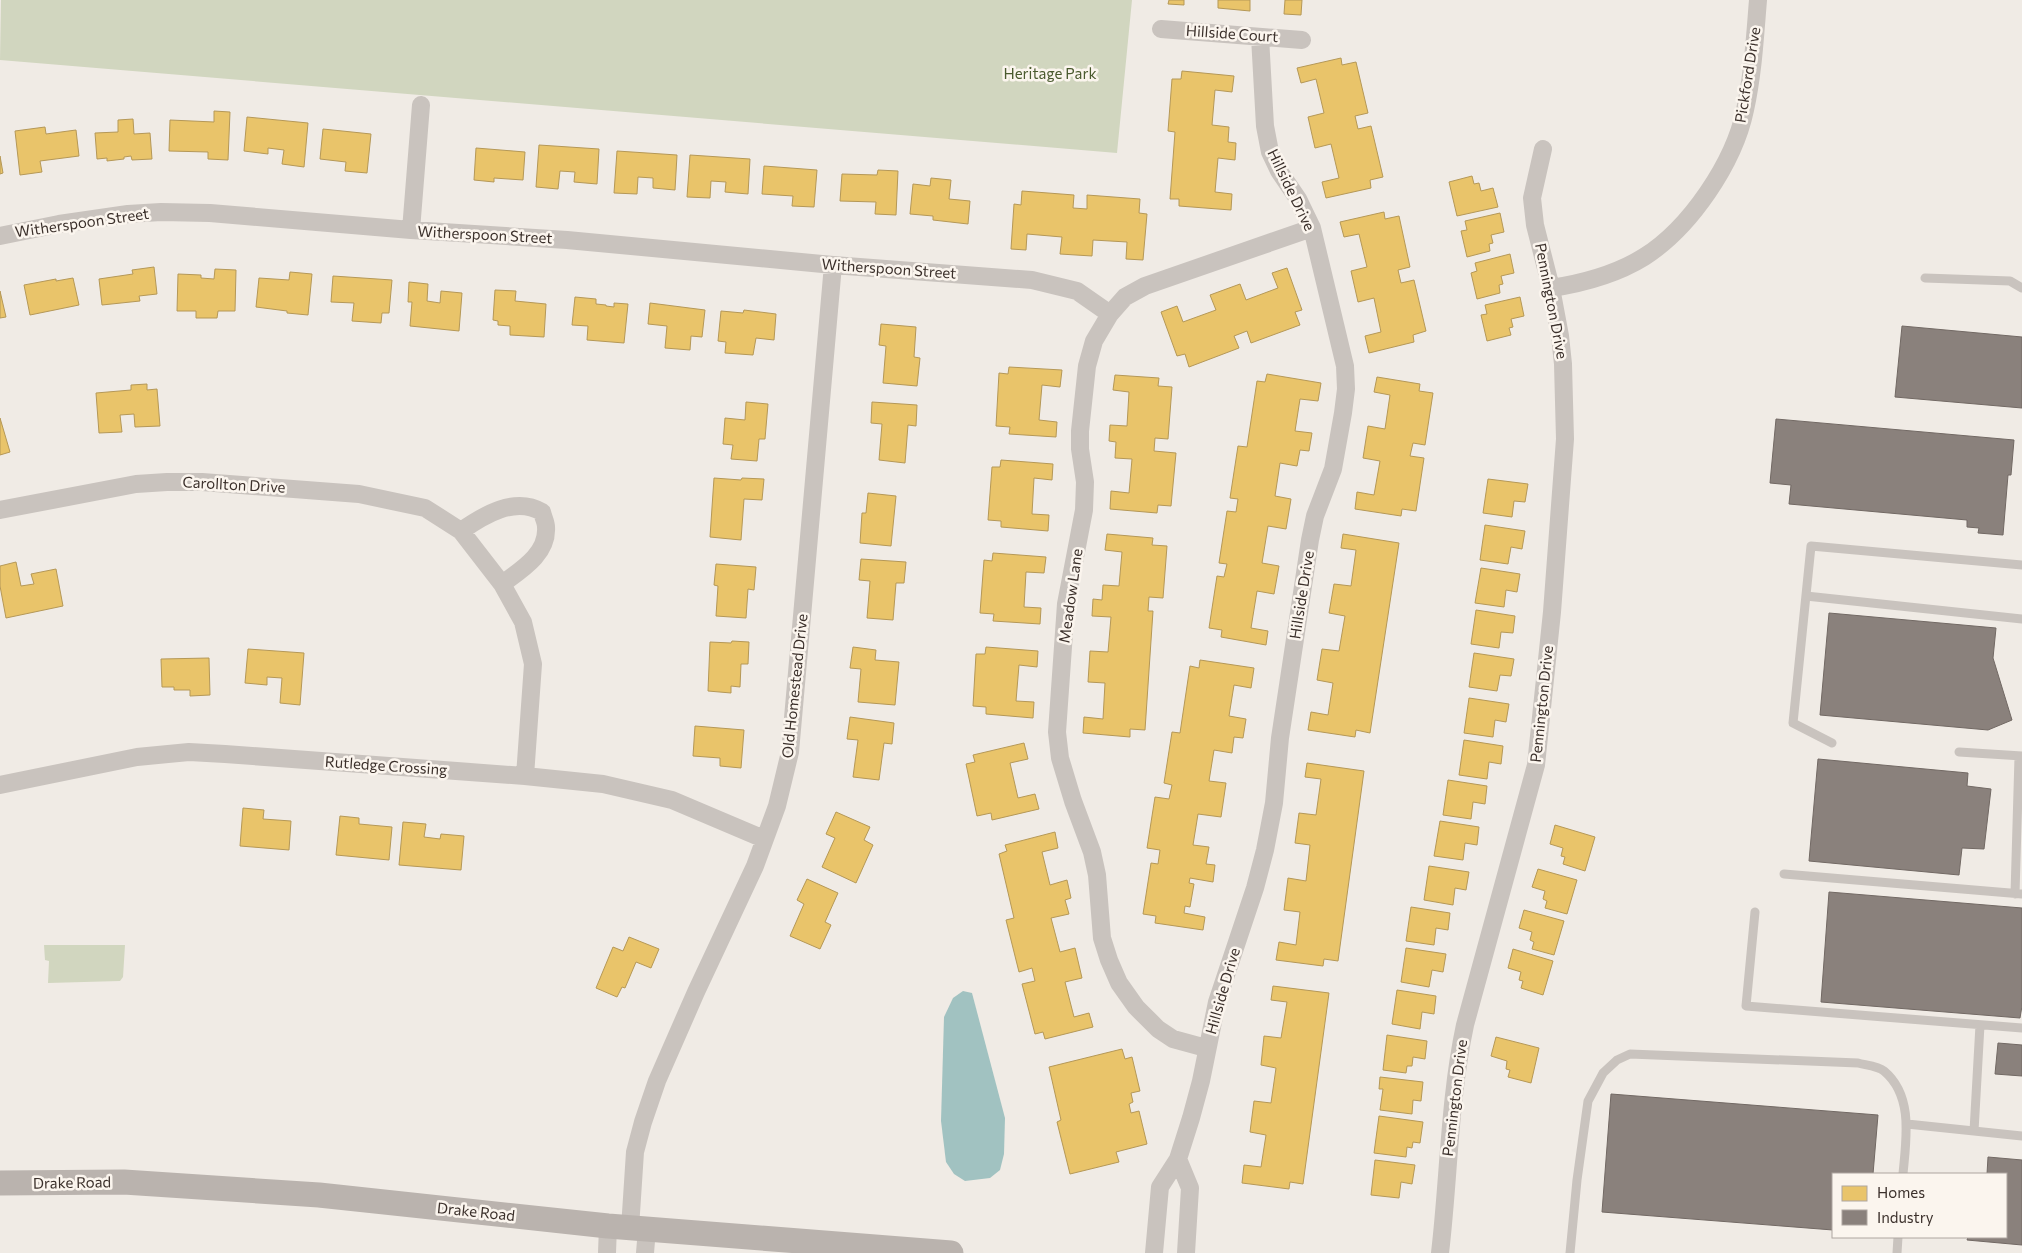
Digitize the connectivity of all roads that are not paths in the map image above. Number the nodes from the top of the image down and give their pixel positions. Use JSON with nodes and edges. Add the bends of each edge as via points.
{"nodes":[{"id":1,"x":1758,"y":0,"type":"edge"},
{"id":2,"x":1162,"y":29,"type":"dead end"},
{"id":3,"x":1260,"y":37,"type":"junction"},
{"id":4,"x":1302,"y":40,"type":"dead end"},
{"id":5,"x":422,"y":105,"type":"dead end"},
{"id":6,"x":1543,"y":148,"type":"dead end"},
{"id":7,"x":1312,"y":228,"type":"junction"},
{"id":8,"x":411,"y":230,"type":"junction"},
{"id":9,"x":0,"y":236,"type":"edge"},
{"id":10,"x":833,"y":265,"type":"junction"},
{"id":11,"x":1925,"y":278,"type":"dead end"},
{"id":12,"x":1551,"y":288,"type":"junction"},
{"id":13,"x":2022,"y":288,"type":"edge"},
{"id":14,"x":1110,"y":314,"type":"junction"},
{"id":15,"x":0,"y":510,"type":"edge"},
{"id":16,"x":461,"y":531,"type":"junction"},
{"id":17,"x":2022,"y":565,"type":"edge"},
{"id":18,"x":502,"y":584,"type":"junction"},
{"id":19,"x":1806,"y":596,"type":"junction"},
{"id":20,"x":2022,"y":619,"type":"edge"},
{"id":21,"x":1832,"y":743,"type":"dead end"},
{"id":22,"x":1959,"y":752,"type":"dead end"},
{"id":23,"x":2020,"y":756,"type":"edge"},
{"id":24,"x":525,"y":776,"type":"junction"},
{"id":25,"x":0,"y":785,"type":"edge"},
{"id":26,"x":764,"y":839,"type":"junction"},
{"id":27,"x":1784,"y":874,"type":"dead end"},
{"id":28,"x":2019,"y":894,"type":"edge"},
{"id":29,"x":1755,"y":912,"type":"dead end"},
{"id":30,"x":1980,"y":1025,"type":"junction"},
{"id":31,"x":2022,"y":1028,"type":"edge"},
{"id":32,"x":1206,"y":1048,"type":"junction"},
{"id":33,"x":1907,"y":1124,"type":"junction"},
{"id":34,"x":1974,"y":1131,"type":"junction"},
{"id":35,"x":2022,"y":1136,"type":"edge"},
{"id":36,"x":1178,"y":1160,"type":"junction"},
{"id":37,"x":1903,"y":1173,"type":"edge"},
{"id":38,"x":0,"y":1184,"type":"edge"},
{"id":39,"x":632,"y":1234,"type":"edge"},
{"id":40,"x":1898,"y":1238,"type":"edge"},
{"id":41,"x":607,"y":1253,"type":"edge"},
{"id":42,"x":951,"y":1253,"type":"edge"},
{"id":43,"x":1154,"y":1253,"type":"edge"},
{"id":44,"x":1186,"y":1253,"type":"edge"},
{"id":45,"x":1440,"y":1253,"type":"edge"},
{"id":46,"x":1570,"y":1253,"type":"edge"},
{"id":47,"x":1897,"y":1253,"type":"edge"}],
"edges":[{"from":1,"to":12,"type":"street","name":"Pickford Drive","via":[[1745,110],[1729,154],[1702,199],[1658,248],[1643,258],[1602,277]]},
{"from":2,"to":3,"type":"street","name":"Hillside Court"},
{"from":3,"to":4,"type":"street","name":"Hillside Court"},
{"from":3,"to":7,"type":"street","name":"Hillside Drive","via":[[1265,126],[1270,152]]},
{"from":5,"to":8,"type":"street"},
{"from":6,"to":12,"type":"street","name":"Pennington Drive","via":[[1532,198],[1535,225]]},
{"from":7,"to":14,"type":"street","name":"Meadow Lane","via":[[1145,286],[1125,297]]},
{"from":7,"to":32,"type":"street","name":"Hillside Drive","via":[[1345,366],[1343,413],[1333,469],[1315,516],[1310,540],[1265,850],[1217,1002]]},
{"from":8,"to":9,"type":"street","name":"Witherspoon Street","via":[[210,213],[161,212],[59,224]]},
{"from":8,"to":10,"type":"street","name":"Witherspoon Street","via":[[567,240]]},
{"from":10,"to":14,"type":"street","name":"Witherspoon Street","via":[[1032,280],[1076,291]]},
{"from":10,"to":26,"type":"street","name":"Old Homestead Drive","via":[[790,752],[777,806]]},
{"from":11,"to":13,"type":"lane","via":[[2010,281]]},
{"from":12,"to":45,"type":"street","name":"Pennington Drive","via":[[1563,364],[1565,439],[1536,765],[1458,1058]]},
{"from":14,"to":32,"type":"street","name":"Meadow Lane","via":[[1094,341],[1087,366],[1080,449],[1085,482],[1084,510],[1066,604],[1057,732],[1060,758],[1092,852],[1102,938],[1119,983],[1136,1007],[1158,1029],[1173,1039]]},
{"from":15,"to":16,"type":"street","name":"Carollton Drive","via":[[136,484],[202,482],[359,494],[425,508]]},
{"from":16,"to":18,"type":"street","name":"Carollton Drive"},
{"from":16,"to":18,"type":"street","via":[[498,510],[521,504],[542,512],[546,528],[538,553]]},
{"from":17,"to":19,"type":"lane","via":[[1811,546]]},
{"from":18,"to":24,"type":"street","name":"Carollton Drive","via":[[523,622],[534,664]]},
{"from":19,"to":20,"type":"lane"},
{"from":19,"to":21,"type":"lane","via":[[1793,723]]},
{"from":22,"to":23,"type":"lane"},
{"from":23,"to":28,"type":"lane"},
{"from":24,"to":25,"type":"street","name":"Rutledge Crossing","via":[[189,752],[137,757]]},
{"from":24,"to":26,"type":"street","name":"Rutledge Crossing","via":[[603,784],[672,800]]},
{"from":26,"to":39,"type":"street","name":"Old Homestead Drive","via":[[755,866],[657,1081],[635,1152]]},
{"from":27,"to":28,"type":"lane"},
{"from":29,"to":30,"type":"lane","via":[[1746,1006]]},
{"from":30,"to":31,"type":"lane"},
{"from":30,"to":34,"type":"lane"},
{"from":32,"to":36,"type":"street","name":"Hillside Drive","via":[[1201,1081]]},
{"from":33,"to":34,"type":"lane"},
{"from":33,"to":37,"type":"lane"},
{"from":33,"to":46,"type":"lane","via":[[1900,1090],[1883,1070],[1858,1063],[1630,1054],[1616,1060],[1603,1073],[1588,1101],[1576,1180]]},
{"from":34,"to":35,"type":"lane"},
{"from":36,"to":43,"type":"street","name":"Hillside Drive","via":[[1160,1186]]},
{"from":36,"to":44,"type":"street","via":[[1190,1188]]},
{"from":38,"to":39,"type":"street","name":"Drake Road","via":[[124,1182],[310,1194]]},
{"from":39,"to":41,"type":"street","name":"Old Homestead Drive"},
{"from":39,"to":42,"type":"street","name":"Drake Road"},
{"from":40,"to":47,"type":"lane"}]}
